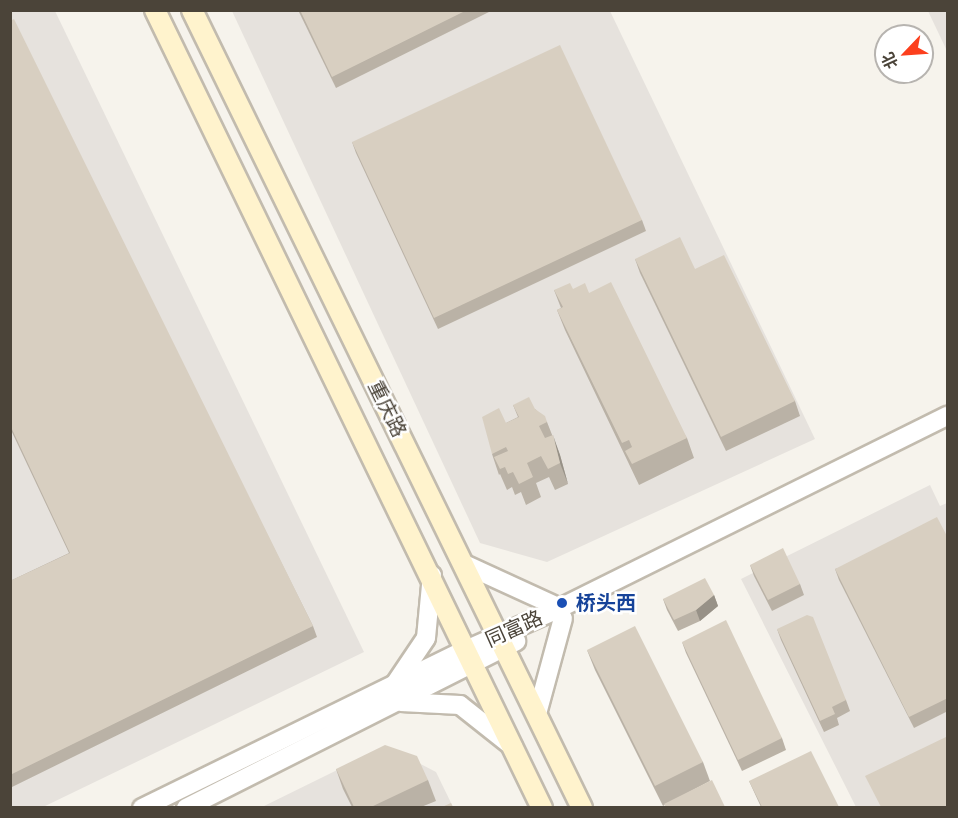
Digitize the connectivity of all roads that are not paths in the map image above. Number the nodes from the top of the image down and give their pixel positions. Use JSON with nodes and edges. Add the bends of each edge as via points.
{"nodes":[{"id":1,"x":155,"y":10,"type":"edge"},
{"id":2,"x":192,"y":10,"type":"edge"},
{"id":3,"x":948,"y":414,"type":"edge"},
{"id":4,"x":948,"y":428,"type":"edge"},
{"id":5,"x":464,"y":564,"type":"junction"},
{"id":6,"x":432,"y":575,"type":"junction"},
{"id":7,"x":562,"y":613,"type":"junction"},
{"id":8,"x":502,"y":641,"type":"junction"},
{"id":9,"x":468,"y":657,"type":"junction"},
{"id":10,"x":398,"y":693,"type":"junction"},
{"id":11,"x":537,"y":714,"type":"junction"},
{"id":12,"x":513,"y":747,"type":"junction"},
{"id":13,"x":142,"y":807,"type":"edge"},
{"id":14,"x":186,"y":807,"type":"edge"},
{"id":15,"x":542,"y":807,"type":"edge"},
{"id":16,"x":582,"y":807,"type":"edge"}],
"edges":[{"from":1,"to":6,"type":"main road","name":"重庆路"},
{"from":2,"to":5,"type":"main road","name":"重庆路"},
{"from":3,"to":7,"type":"street","name":"同富路"},
{"from":4,"to":7,"type":"street","name":"同富路"},
{"from":5,"to":7,"type":"street"},
{"from":5,"to":8,"type":"main road","name":"重庆路"},
{"from":6,"to":9,"type":"main road","name":"重庆路"},
{"from":6,"to":10,"type":"street","via":[[426,638]]},
{"from":7,"to":8,"type":"street","name":"同富路"},
{"from":7,"to":11,"type":"street"},
{"from":8,"to":9,"type":"street","name":"同富路"},
{"from":8,"to":11,"type":"main road","name":"重庆路"},
{"from":9,"to":10,"type":"street","name":"同富路"},
{"from":9,"to":12,"type":"main road","name":"重庆路"},
{"from":10,"to":12,"type":"street","via":[[460,705]]},
{"from":10,"to":13,"type":"street","name":"同富路"},
{"from":10,"to":14,"type":"street","name":"同富路"},
{"from":11,"to":16,"type":"main road","name":"重庆路"},
{"from":12,"to":15,"type":"main road","name":"重庆路"}]}
